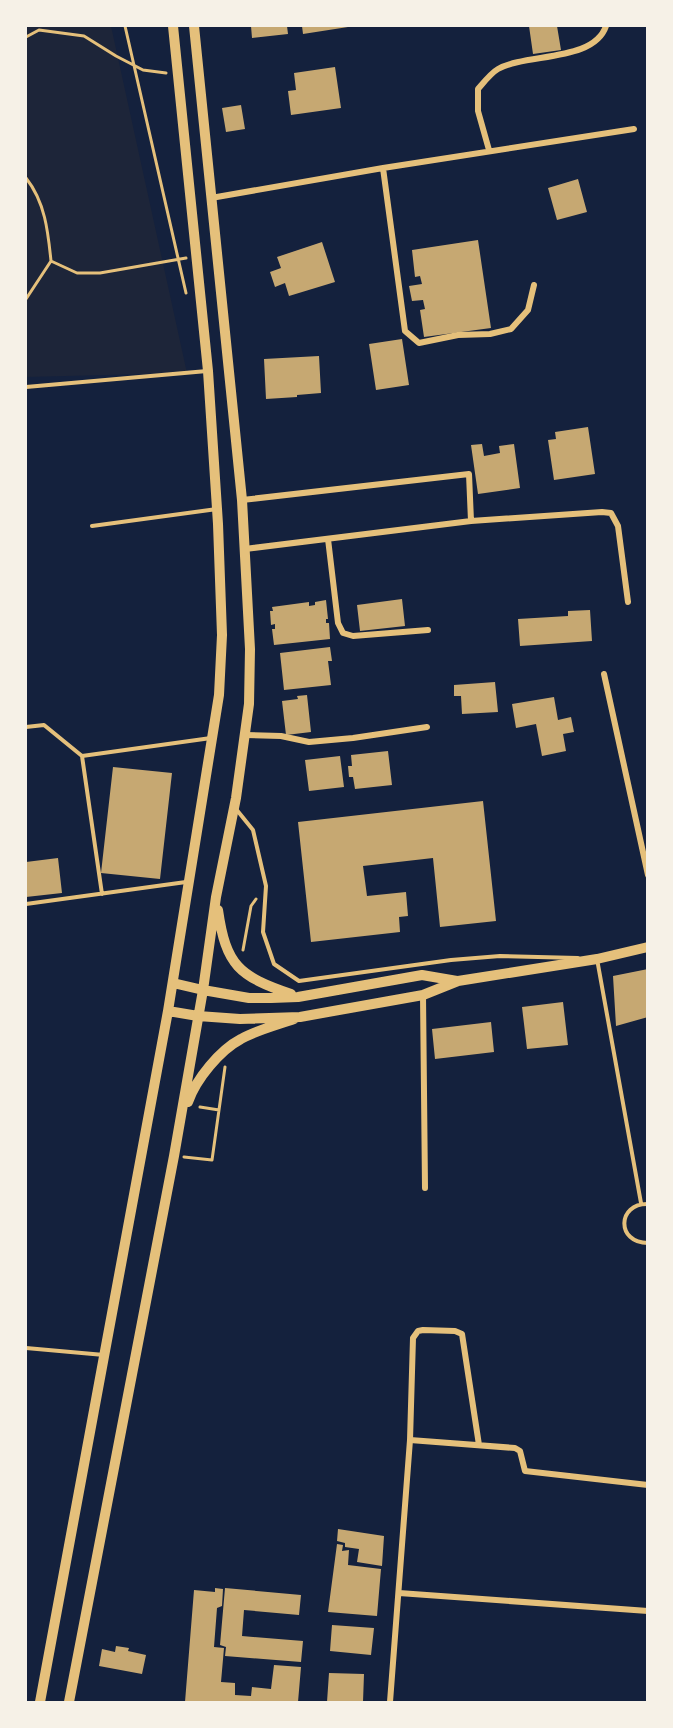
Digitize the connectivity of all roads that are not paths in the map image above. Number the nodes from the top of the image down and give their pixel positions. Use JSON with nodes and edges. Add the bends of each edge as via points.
{"nodes":[{"id":1,"x":173,"y":26,"type":"edge"},
{"id":2,"x":194,"y":26,"type":"edge"},
{"id":3,"x":606,"y":26,"type":"edge"},
{"id":4,"x":634,"y":129,"type":"dead end"},
{"id":5,"x":489,"y":150,"type":"junction"},
{"id":6,"x":383,"y":168,"type":"junction"},
{"id":7,"x":212,"y":198,"type":"junction"},
{"id":8,"x":534,"y":285,"type":"dead end"},
{"id":9,"x":208,"y":371,"type":"junction"},
{"id":10,"x":26,"y":387,"type":"edge"},
{"id":11,"x":242,"y":500,"type":"junction"},
{"id":12,"x":217,"y":509,"type":"junction"},
{"id":13,"x":471,"y":521,"type":"junction"},
{"id":14,"x":92,"y":526,"type":"dead end"},
{"id":15,"x":328,"y":538,"type":"junction"},
{"id":16,"x":245,"y":549,"type":"junction"},
{"id":17,"x":628,"y":602,"type":"dead end"},
{"id":18,"x":428,"y":630,"type":"dead end"},
{"id":19,"x":604,"y":674,"type":"dead end"},
{"id":20,"x":26,"y":727,"type":"edge"},
{"id":21,"x":428,"y":727,"type":"dead end"},
{"id":22,"x":245,"y":735,"type":"junction"},
{"id":23,"x":213,"y":737,"type":"junction"},
{"id":24,"x":82,"y":756,"type":"junction"},
{"id":25,"x":234,"y":806,"type":"junction"},
{"id":26,"x":648,"y":875,"type":"edge"},
{"id":27,"x":189,"y":882,"type":"junction"},
{"id":28,"x":102,"y":894,"type":"junction"},
{"id":29,"x":216,"y":897,"type":"junction"},
{"id":30,"x":26,"y":904,"type":"edge"},
{"id":31,"x":648,"y":947,"type":"edge"},
{"id":32,"x":597,"y":959,"type":"junction"},
{"id":33,"x":458,"y":981,"type":"junction"},
{"id":34,"x":173,"y":982,"type":"junction"},
{"id":35,"x":203,"y":990,"type":"junction"},
{"id":36,"x":423,"y":995,"type":"junction"},
{"id":37,"x":298,"y":997,"type":"junction"},
{"id":38,"x":168,"y":1011,"type":"junction"},
{"id":39,"x":198,"y":1016,"type":"junction"},
{"id":40,"x":300,"y":1017,"type":"junction"},
{"id":41,"x":178,"y":1128,"type":"junction"},
{"id":42,"x":425,"y":1188,"type":"dead end"},
{"id":43,"x":641,"y":1203,"type":"junction"},
{"id":44,"x":648,"y":1204,"type":"edge"},
{"id":45,"x":648,"y":1243,"type":"edge"},
{"id":46,"x":26,"y":1348,"type":"edge"},
{"id":47,"x":105,"y":1355,"type":"junction"},
{"id":48,"x":410,"y":1440,"type":"junction"},
{"id":49,"x":479,"y":1445,"type":"junction"},
{"id":50,"x":648,"y":1485,"type":"edge"},
{"id":51,"x":399,"y":1593,"type":"junction"},
{"id":52,"x":648,"y":1611,"type":"edge"},
{"id":53,"x":40,"y":1702,"type":"edge"},
{"id":54,"x":69,"y":1702,"type":"edge"},
{"id":55,"x":390,"y":1702,"type":"edge"}],
"edges":[{"from":1,"to":9,"type":"main road"},
{"from":2,"to":7,"type":"main road"},
{"from":3,"to":5,"type":"street","via":[[592,44],[497,69],[478,88],[478,111]]},
{"from":4,"to":5,"type":"street"},
{"from":5,"to":6,"type":"street"},
{"from":6,"to":7,"type":"street"},
{"from":6,"to":8,"type":"street","via":[[405,331],[419,343],[511,328],[528,310]]},
{"from":7,"to":11,"type":"main road"},
{"from":9,"to":10,"type":"lane"},
{"from":9,"to":12,"type":"main road"},
{"from":11,"to":13,"type":"street","via":[[469,474]]},
{"from":11,"to":16,"type":"main road"},
{"from":12,"to":14,"type":"lane"},
{"from":12,"to":23,"type":"main road","via":[[222,634]]},
{"from":13,"to":15,"type":"street"},
{"from":13,"to":17,"type":"street","via":[[611,513],[618,526]]},
{"from":15,"to":16,"type":"street"},
{"from":15,"to":18,"type":"street","via":[[338,623],[343,633],[353,636]]},
{"from":16,"to":22,"type":"main road","via":[[250,649]]},
{"from":19,"to":26,"type":"street"},
{"from":20,"to":24,"type":"lane","via":[[44,725]]},
{"from":21,"to":22,"type":"street","via":[[309,742]]},
{"from":22,"to":25,"type":"main road"},
{"from":23,"to":24,"type":"lane"},
{"from":23,"to":27,"type":"main road"},
{"from":24,"to":28,"type":"lane"},
{"from":25,"to":29,"type":"main road"},
{"from":25,"to":32,"type":"lane","via":[[253,830],[266,886],[263,932],[274,964],[299,981],[500,956]]},
{"from":27,"to":28,"type":"lane"},
{"from":27,"to":34,"type":"main road"},
{"from":28,"to":30,"type":"lane"},
{"from":29,"to":35,"type":"main road"},
{"from":29,"to":37,"type":"main road","via":[[222,936],[232,961],[257,983]]},
{"from":31,"to":32,"type":"main road"},
{"from":32,"to":33,"type":"main road"},
{"from":32,"to":43,"type":"lane"},
{"from":33,"to":36,"type":"main road"},
{"from":33,"to":37,"type":"main road","via":[[422,975]]},
{"from":34,"to":35,"type":"main road"},
{"from":34,"to":38,"type":"main road"},
{"from":35,"to":37,"type":"main road","via":[[249,998]]},
{"from":35,"to":39,"type":"main road"},
{"from":36,"to":40,"type":"main road"},
{"from":36,"to":42,"type":"street"},
{"from":38,"to":39,"type":"main road"},
{"from":38,"to":47,"type":"main road"},
{"from":39,"to":40,"type":"main road"},
{"from":39,"to":41,"type":"main road"},
{"from":40,"to":41,"type":"main road","via":[[240,1039],[208,1066],[194,1087]]},
{"from":41,"to":54,"type":"main road"},
{"from":43,"to":44,"type":"lane"},
{"from":43,"to":45,"type":"lane","via":[[626,1214],[624,1227],[630,1238]]},
{"from":46,"to":47,"type":"lane"},
{"from":47,"to":53,"type":"main road"},
{"from":48,"to":49,"type":"street"},
{"from":48,"to":49,"type":"street","via":[[414,1335],[423,1330],[455,1331],[462,1334]]},
{"from":48,"to":51,"type":"street"},
{"from":49,"to":50,"type":"street","via":[[518,1449],[525,1471]]},
{"from":51,"to":52,"type":"street"},
{"from":51,"to":55,"type":"street"}]}
